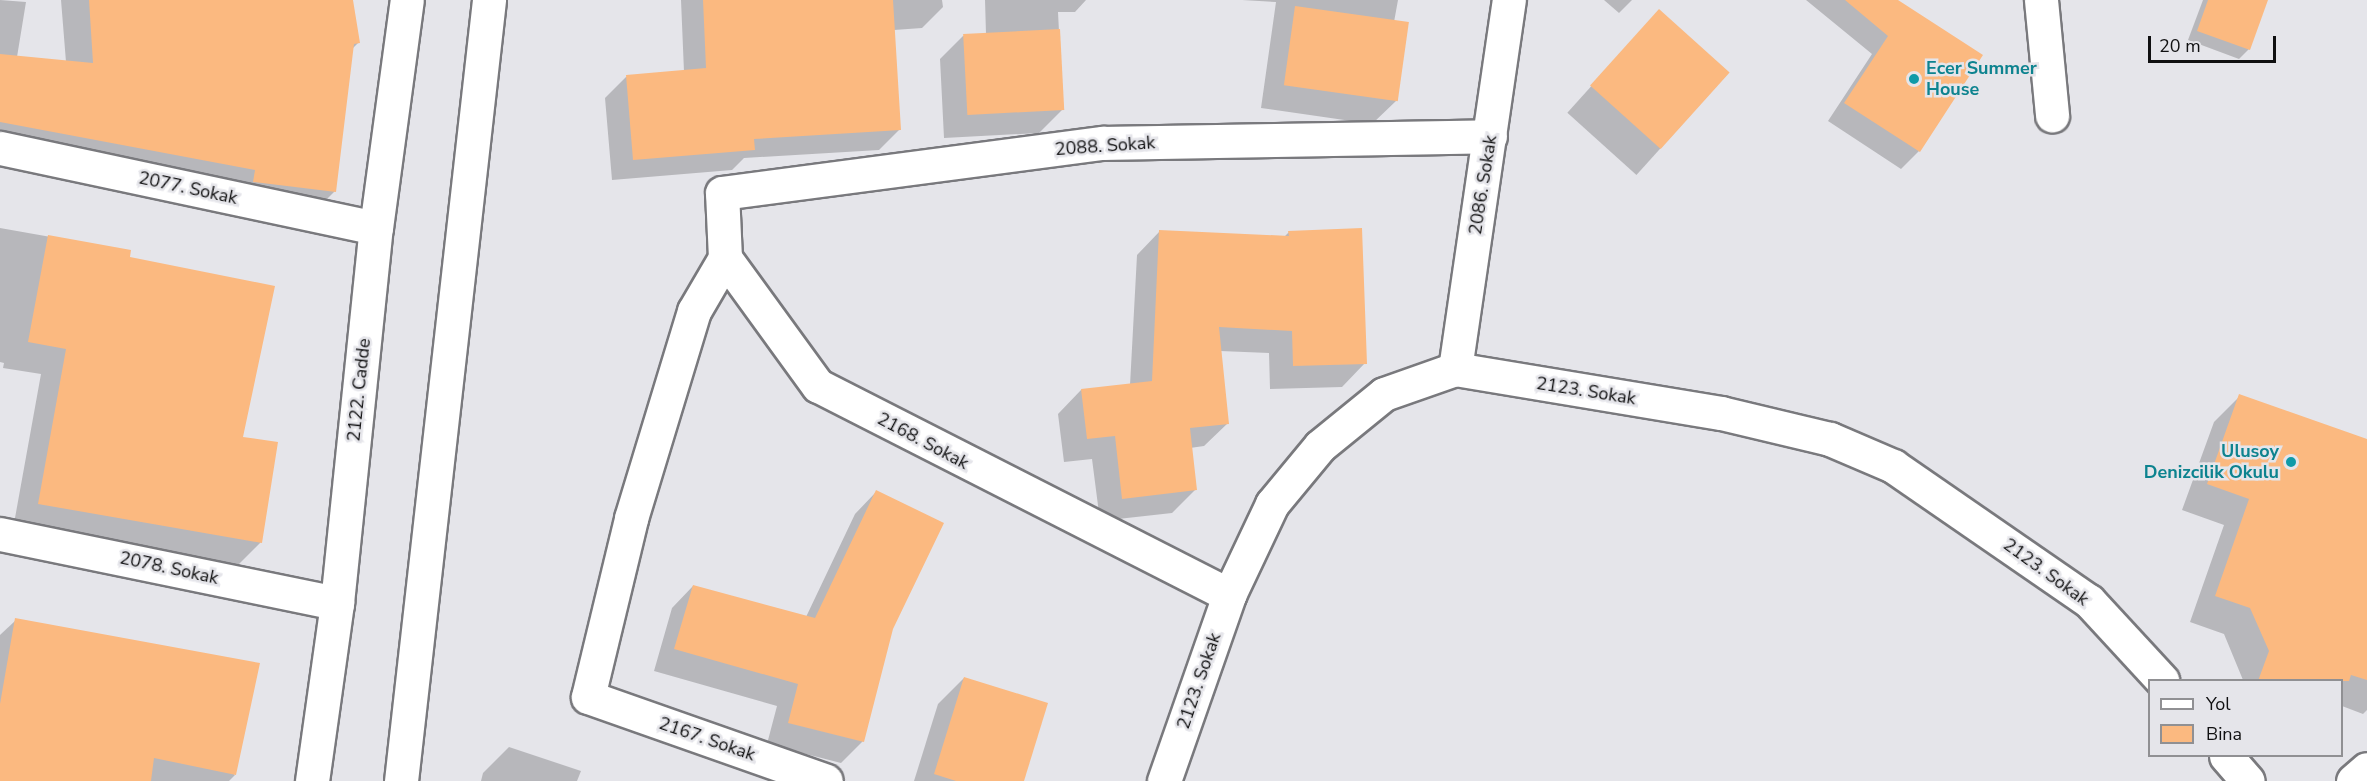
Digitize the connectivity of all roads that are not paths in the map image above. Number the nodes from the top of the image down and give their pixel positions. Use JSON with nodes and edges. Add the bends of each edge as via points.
{"nodes":[{"id":1,"x":407,"y":0,"type":"edge"},
{"id":2,"x":489,"y":0,"type":"edge"},
{"id":3,"x":1509,"y":0,"type":"edge"},
{"id":4,"x":2041,"y":0,"type":"edge"},
{"id":5,"x":2052,"y":115,"type":"dead end"},
{"id":6,"x":1490,"y":136,"type":"junction"},
{"id":7,"x":0,"y":148,"type":"edge"},
{"id":8,"x":376,"y":228,"type":"junction"},
{"id":9,"x":725,"y":258,"type":"junction"},
{"id":10,"x":1455,"y":369,"type":"junction"},
{"id":11,"x":0,"y":534,"type":"edge"},
{"id":12,"x":1229,"y":595,"type":"junction"},
{"id":13,"x":338,"y":603,"type":"junction"},
{"id":14,"x":2160,"y":679,"type":"edge"},
{"id":15,"x":2367,"y":769,"type":"edge"},
{"id":16,"x":312,"y":781,"type":"edge"},
{"id":17,"x":401,"y":781,"type":"edge"},
{"id":18,"x":826,"y":781,"type":"edge"},
{"id":19,"x":1164,"y":781,"type":"edge"},
{"id":20,"x":2353,"y":781,"type":"edge"}],
"edges":[{"from":1,"to":8,"type":"main road","name":"2122. Cadde"},
{"from":2,"to":17,"type":"main road"},
{"from":3,"to":6,"type":"main road","name":"2086. Sokak"},
{"from":4,"to":5,"type":"main road"},
{"from":6,"to":9,"type":"main road","name":"2088. Sokak","via":[[1104,143],[722,193]]},
{"from":6,"to":10,"type":"main road","name":"2086. Sokak"},
{"from":7,"to":8,"type":"main road","name":"2077. Sokak"},
{"from":8,"to":13,"type":"main road","name":"2122. Cadde"},
{"from":9,"to":12,"type":"main road","name":"2168. Sokak","via":[[818,386]]},
{"from":9,"to":18,"type":"main road","name":"2167. Sokak","via":[[694,311],[631,519],[588,697]]},
{"from":10,"to":12,"type":"main road","name":"2123. Sokak","via":[[1384,394],[1320,446],[1272,504]]},
{"from":10,"to":14,"type":"main road","name":"2123. Sokak","via":[[1722,413],[1830,439],[1893,466],[2089,601]]},
{"from":11,"to":13,"type":"main road","name":"2078. Sokak"},
{"from":12,"to":19,"type":"main road","name":"2123. Sokak"},
{"from":13,"to":16,"type":"main road","name":"2122. Cadde"},
{"from":15,"to":20,"type":"main road"}]}
